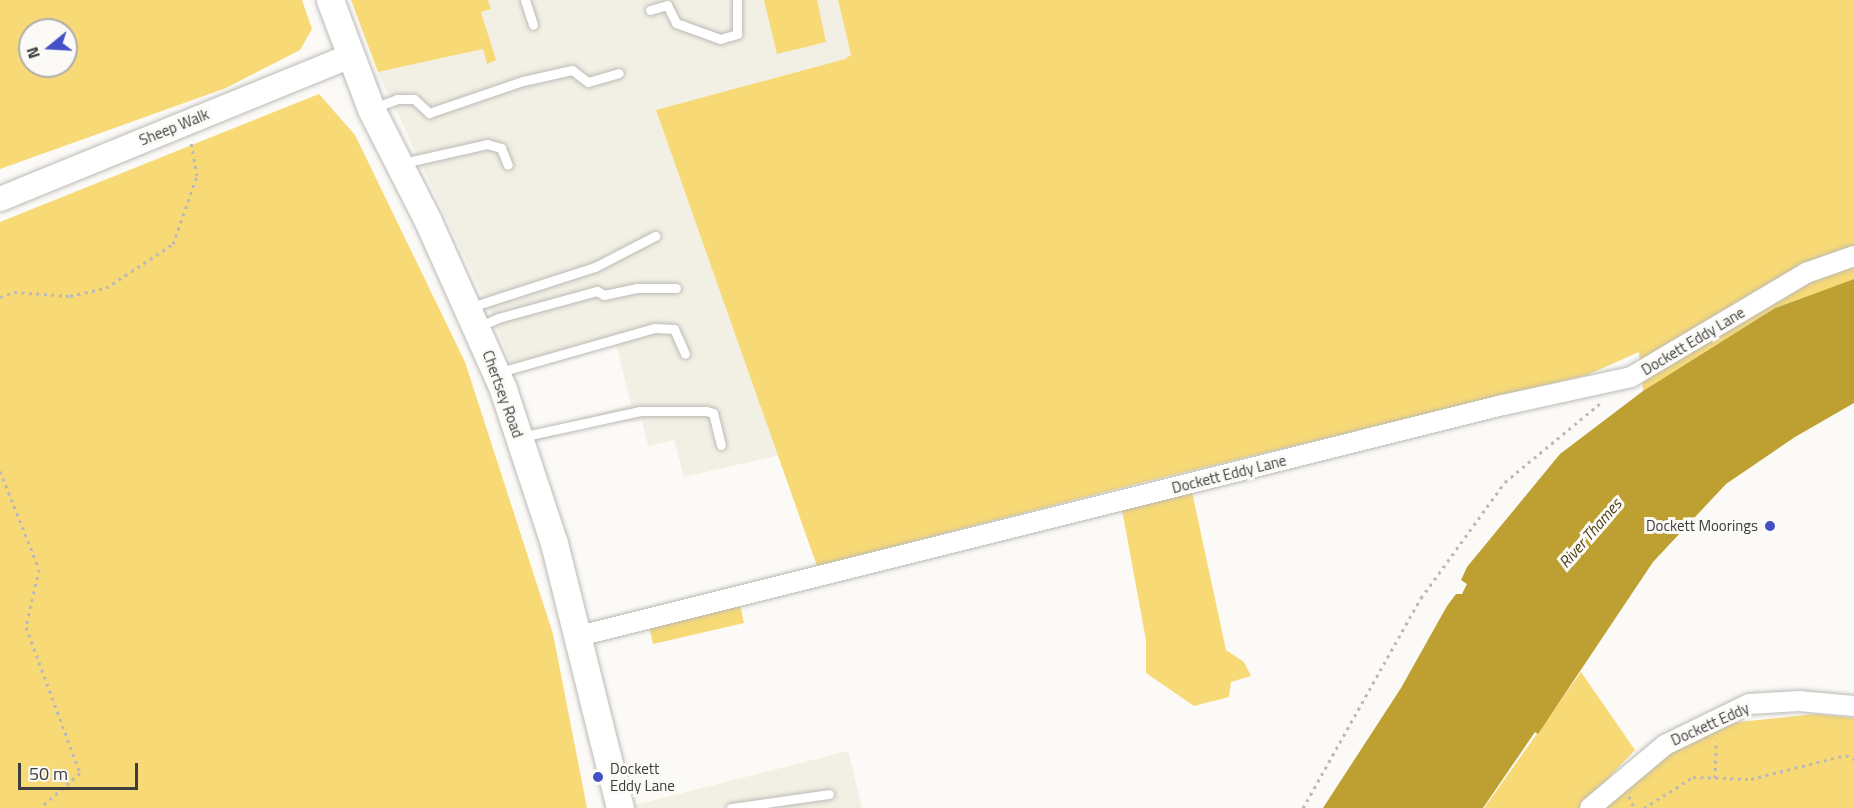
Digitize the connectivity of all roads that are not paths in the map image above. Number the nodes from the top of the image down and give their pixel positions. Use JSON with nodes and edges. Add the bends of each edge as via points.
{"nodes":[{"id":1,"x":330,"y":0,"type":"edge"},
{"id":2,"x":525,"y":0,"type":"edge"},
{"id":3,"x":736,"y":0,"type":"edge"},
{"id":4,"x":666,"y":3,"type":"edge"},
{"id":5,"x":650,"y":10,"type":"dead end"},
{"id":6,"x":533,"y":25,"type":"dead end"},
{"id":7,"x":350,"y":56,"type":"junction"},
{"id":8,"x":619,"y":73,"type":"dead end"},
{"id":9,"x":371,"y":109,"type":"junction"},
{"id":10,"x":400,"y":164,"type":"junction"},
{"id":11,"x":507,"y":165,"type":"dead end"},
{"id":12,"x":0,"y":199,"type":"edge"},
{"id":13,"x":655,"y":236,"type":"dead end"},
{"id":14,"x":1854,"y":256,"type":"edge"},
{"id":15,"x":676,"y":288,"type":"dead end"},
{"id":16,"x":473,"y":317,"type":"junction"},
{"id":17,"x":685,"y":354,"type":"dead end"},
{"id":18,"x":497,"y":372,"type":"junction"},
{"id":19,"x":519,"y":437,"type":"junction"},
{"id":20,"x":721,"y":445,"type":"dead end"},
{"id":21,"x":579,"y":636,"type":"junction"},
{"id":22,"x":1854,"y":706,"type":"edge"},
{"id":23,"x":829,"y":794,"type":"dead end"},
{"id":24,"x":620,"y":808,"type":"edge"},
{"id":25,"x":731,"y":808,"type":"edge"},
{"id":26,"x":1590,"y":808,"type":"edge"}],
"edges":[{"from":1,"to":7,"type":"main road","name":"Chertsey Road"},
{"from":2,"to":6,"type":"lane"},
{"from":3,"to":4,"type":"lane","via":[[736,34],[720,39],[676,23]]},
{"from":4,"to":5,"type":"lane"},
{"from":7,"to":9,"type":"main road","name":"Chertsey Road"},
{"from":7,"to":12,"type":"street","name":"Sheep Walk"},
{"from":8,"to":9,"type":"lane","via":[[588,82],[572,70],[523,81],[429,113],[414,99],[397,99]]},
{"from":9,"to":10,"type":"main road","name":"Chertsey Road"},
{"from":10,"to":11,"type":"lane","via":[[487,144],[501,148]]},
{"from":10,"to":16,"type":"main road","name":"Chertsey Road"},
{"from":13,"to":16,"type":"lane","via":[[595,267]]},
{"from":14,"to":21,"type":"street","name":"Dockett Eddy Lane","via":[[1806,273],[1631,377],[1503,405]]},
{"from":15,"to":16,"type":"lane","via":[[636,288],[604,294],[597,291],[498,318]]},
{"from":16,"to":18,"type":"main road","name":"Chertsey Road"},
{"from":17,"to":18,"type":"lane","via":[[674,329],[654,328]]},
{"from":18,"to":19,"type":"main road","name":"Chertsey Road"},
{"from":19,"to":20,"type":"lane","via":[[640,411],[706,411],[714,413]]},
{"from":19,"to":21,"type":"main road","name":"Chertsey Road"},
{"from":21,"to":24,"type":"main road","name":"Chertsey Road"},
{"from":22,"to":26,"type":"street","name":"Dockett Eddy","via":[[1799,701],[1749,704],[1665,745]]},
{"from":23,"to":25,"type":"lane"}]}
